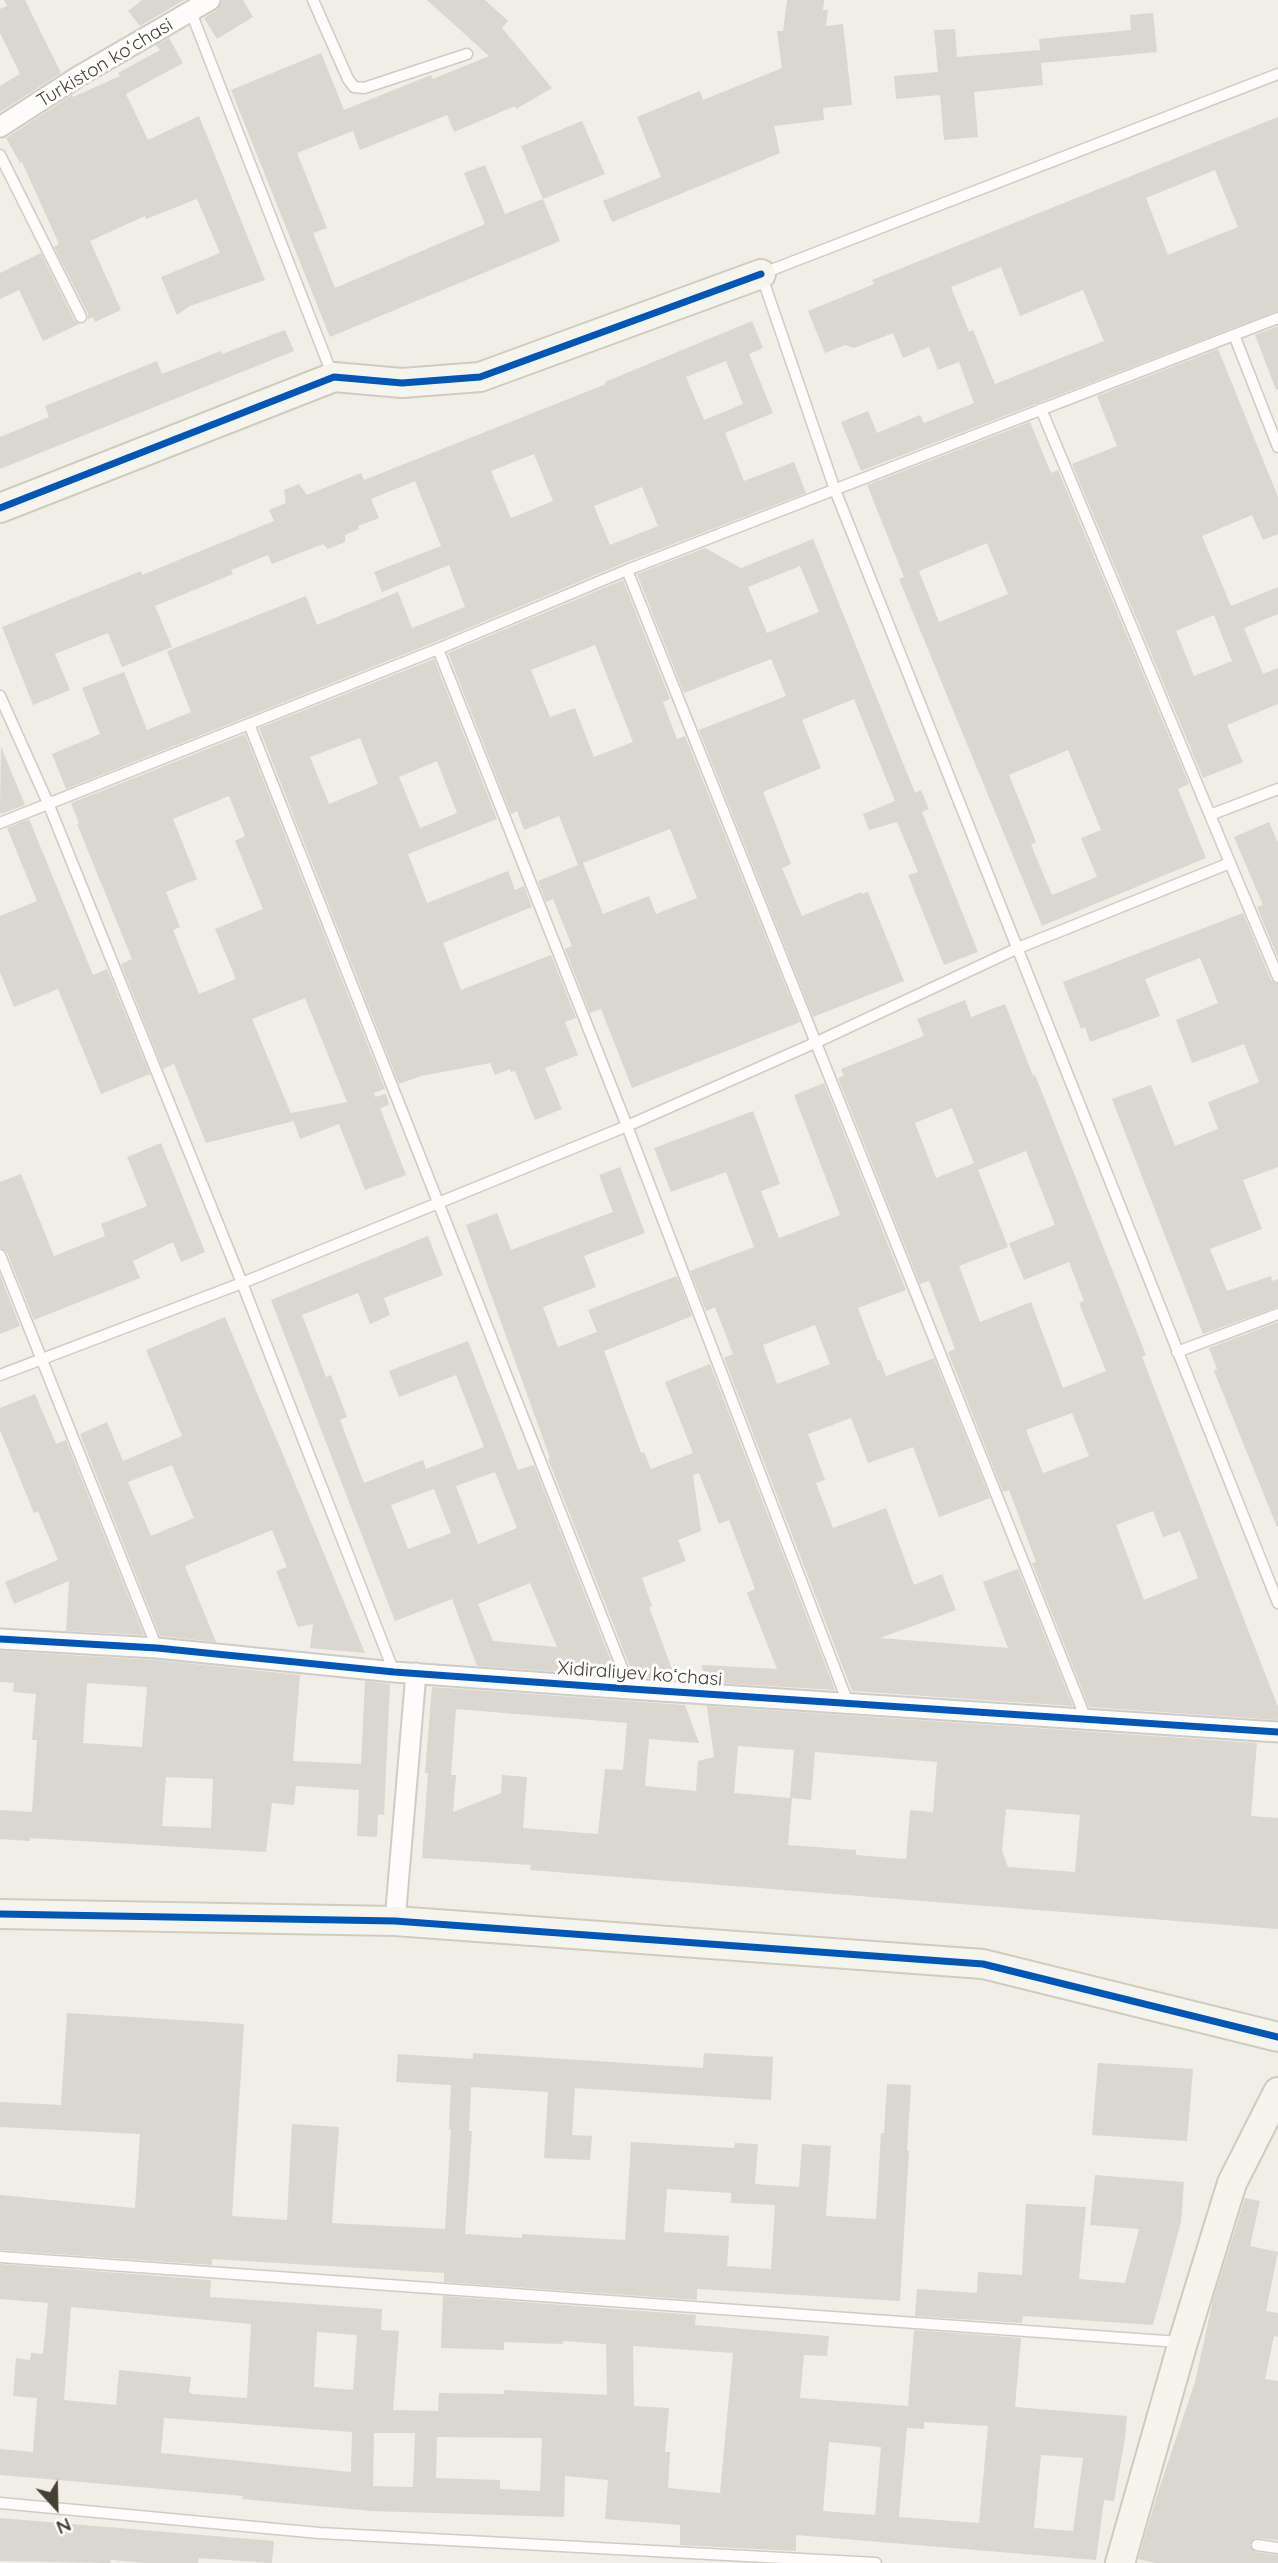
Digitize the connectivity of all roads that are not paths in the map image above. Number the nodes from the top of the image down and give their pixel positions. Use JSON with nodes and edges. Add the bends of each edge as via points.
{"nodes":[{"id":1,"x":210,"y":0,"type":"edge"},
{"id":2,"x":313,"y":0,"type":"edge"},
{"id":3,"x":191,"y":12,"type":"junction"},
{"id":4,"x":467,"y":54,"type":"dead end"},
{"id":5,"x":1278,"y":74,"type":"edge"},
{"id":6,"x":0,"y":127,"type":"edge"},
{"id":7,"x":0,"y":155,"type":"edge"},
{"id":8,"x":761,"y":274,"type":"junction"},
{"id":9,"x":81,"y":317,"type":"dead end"},
{"id":10,"x":1278,"y":318,"type":"edge"},
{"id":11,"x":1234,"y":335,"type":"junction"},
{"id":12,"x":334,"y":377,"type":"junction"},
{"id":13,"x":1041,"y":408,"type":"junction"},
{"id":14,"x":1278,"y":447,"type":"edge"},
{"id":15,"x":835,"y":490,"type":"junction"},
{"id":16,"x":0,"y":508,"type":"edge"},
{"id":17,"x":628,"y":570,"type":"junction"},
{"id":18,"x":438,"y":649,"type":"junction"},
{"id":19,"x":0,"y":696,"type":"edge"},
{"id":20,"x":249,"y":724,"type":"junction"},
{"id":21,"x":1278,"y":789,"type":"edge"},
{"id":22,"x":48,"y":803,"type":"junction"},
{"id":23,"x":1210,"y":815,"type":"junction"},
{"id":24,"x":0,"y":823,"type":"edge"},
{"id":25,"x":1230,"y":863,"type":"junction"},
{"id":26,"x":1018,"y":948,"type":"junction"},
{"id":27,"x":1278,"y":978,"type":"edge"},
{"id":28,"x":817,"y":1042,"type":"junction"},
{"id":29,"x":627,"y":1126,"type":"junction"},
{"id":30,"x":437,"y":1203,"type":"junction"},
{"id":31,"x":0,"y":1255,"type":"edge"},
{"id":32,"x":242,"y":1283,"type":"junction"},
{"id":33,"x":1278,"y":1314,"type":"edge"},
{"id":34,"x":1177,"y":1352,"type":"junction"},
{"id":35,"x":42,"y":1358,"type":"junction"},
{"id":36,"x":0,"y":1375,"type":"edge"},
{"id":37,"x":1278,"y":1603,"type":"edge"},
{"id":38,"x":0,"y":1639,"type":"edge"},
{"id":39,"x":157,"y":1648,"type":"junction"},
{"id":40,"x":394,"y":1672,"type":"junction"},
{"id":41,"x":416,"y":1673,"type":"junction"},
{"id":42,"x":631,"y":1689,"type":"junction"},
{"id":43,"x":848,"y":1704,"type":"junction"},
{"id":44,"x":1086,"y":1719,"type":"junction"},
{"id":45,"x":1278,"y":1732,"type":"edge"},
{"id":46,"x":0,"y":1914,"type":"edge"},
{"id":47,"x":395,"y":1921,"type":"junction"},
{"id":48,"x":1278,"y":2037,"type":"edge"},
{"id":49,"x":1277,"y":2099,"type":"edge"},
{"id":50,"x":0,"y":2257,"type":"edge"},
{"id":51,"x":1183,"y":2342,"type":"junction"},
{"id":52,"x":0,"y":2503,"type":"edge"},
{"id":53,"x":1257,"y":2545,"type":"dead end"},
{"id":54,"x":1278,"y":2549,"type":"edge"},
{"id":55,"x":876,"y":2563,"type":"edge"},
{"id":56,"x":1120,"y":2563,"type":"edge"}],
"edges":[{"from":1,"to":3,"type":"street","name":"Turkiston koʻchasi"},
{"from":2,"to":4,"type":"lane","via":[[354,87],[364,88]]},
{"from":3,"to":6,"type":"street","name":"Turkiston koʻchasi"},
{"from":3,"to":12,"type":"lane"},
{"from":5,"to":8,"type":"lane"},
{"from":7,"to":9,"type":"lane"},
{"from":8,"to":12,"type":"street","via":[[480,377],[402,383]]},
{"from":8,"to":15,"type":"lane"},
{"from":10,"to":11,"type":"lane"},
{"from":11,"to":13,"type":"lane"},
{"from":11,"to":14,"type":"lane"},
{"from":12,"to":16,"type":"street"},
{"from":13,"to":15,"type":"lane"},
{"from":13,"to":23,"type":"lane"},
{"from":15,"to":17,"type":"lane"},
{"from":15,"to":26,"type":"lane"},
{"from":17,"to":18,"type":"lane"},
{"from":17,"to":28,"type":"lane"},
{"from":18,"to":20,"type":"lane"},
{"from":18,"to":29,"type":"lane"},
{"from":19,"to":22,"type":"lane"},
{"from":20,"to":22,"type":"lane"},
{"from":20,"to":30,"type":"lane"},
{"from":21,"to":23,"type":"lane"},
{"from":22,"to":24,"type":"lane"},
{"from":22,"to":32,"type":"lane"},
{"from":23,"to":25,"type":"lane"},
{"from":25,"to":26,"type":"lane"},
{"from":25,"to":27,"type":"lane"},
{"from":26,"to":28,"type":"lane"},
{"from":26,"to":34,"type":"lane"},
{"from":28,"to":29,"type":"lane"},
{"from":28,"to":44,"type":"lane"},
{"from":29,"to":30,"type":"lane"},
{"from":29,"to":43,"type":"lane"},
{"from":30,"to":32,"type":"lane"},
{"from":30,"to":42,"type":"lane"},
{"from":31,"to":35,"type":"lane"},
{"from":32,"to":35,"type":"lane"},
{"from":32,"to":40,"type":"lane"},
{"from":33,"to":34,"type":"lane"},
{"from":34,"to":37,"type":"lane"},
{"from":35,"to":36,"type":"lane"},
{"from":35,"to":39,"type":"lane"},
{"from":38,"to":39,"type":"street","name":"Xidiraliyev koʻchasi"},
{"from":39,"to":40,"type":"street","name":"Xidiraliyev koʻchasi"},
{"from":40,"to":41,"type":"street","name":"Xidiraliyev koʻchasi"},
{"from":41,"to":42,"type":"street","name":"Xidiraliyev koʻchasi"},
{"from":41,"to":47,"type":"street"},
{"from":42,"to":43,"type":"street","name":"Xidiraliyev koʻchasi"},
{"from":43,"to":44,"type":"street","name":"Xidiraliyev koʻchasi"},
{"from":44,"to":45,"type":"street","name":"Xidiraliyev koʻchasi"},
{"from":46,"to":47,"type":"street"},
{"from":47,"to":48,"type":"street","via":[[983,1964]]},
{"from":49,"to":51,"type":"street","via":[[1232,2183]]},
{"from":50,"to":51,"type":"lane"},
{"from":51,"to":56,"type":"street"},
{"from":52,"to":55,"type":"lane","via":[[319,2533]]},
{"from":53,"to":54,"type":"lane"}]}
